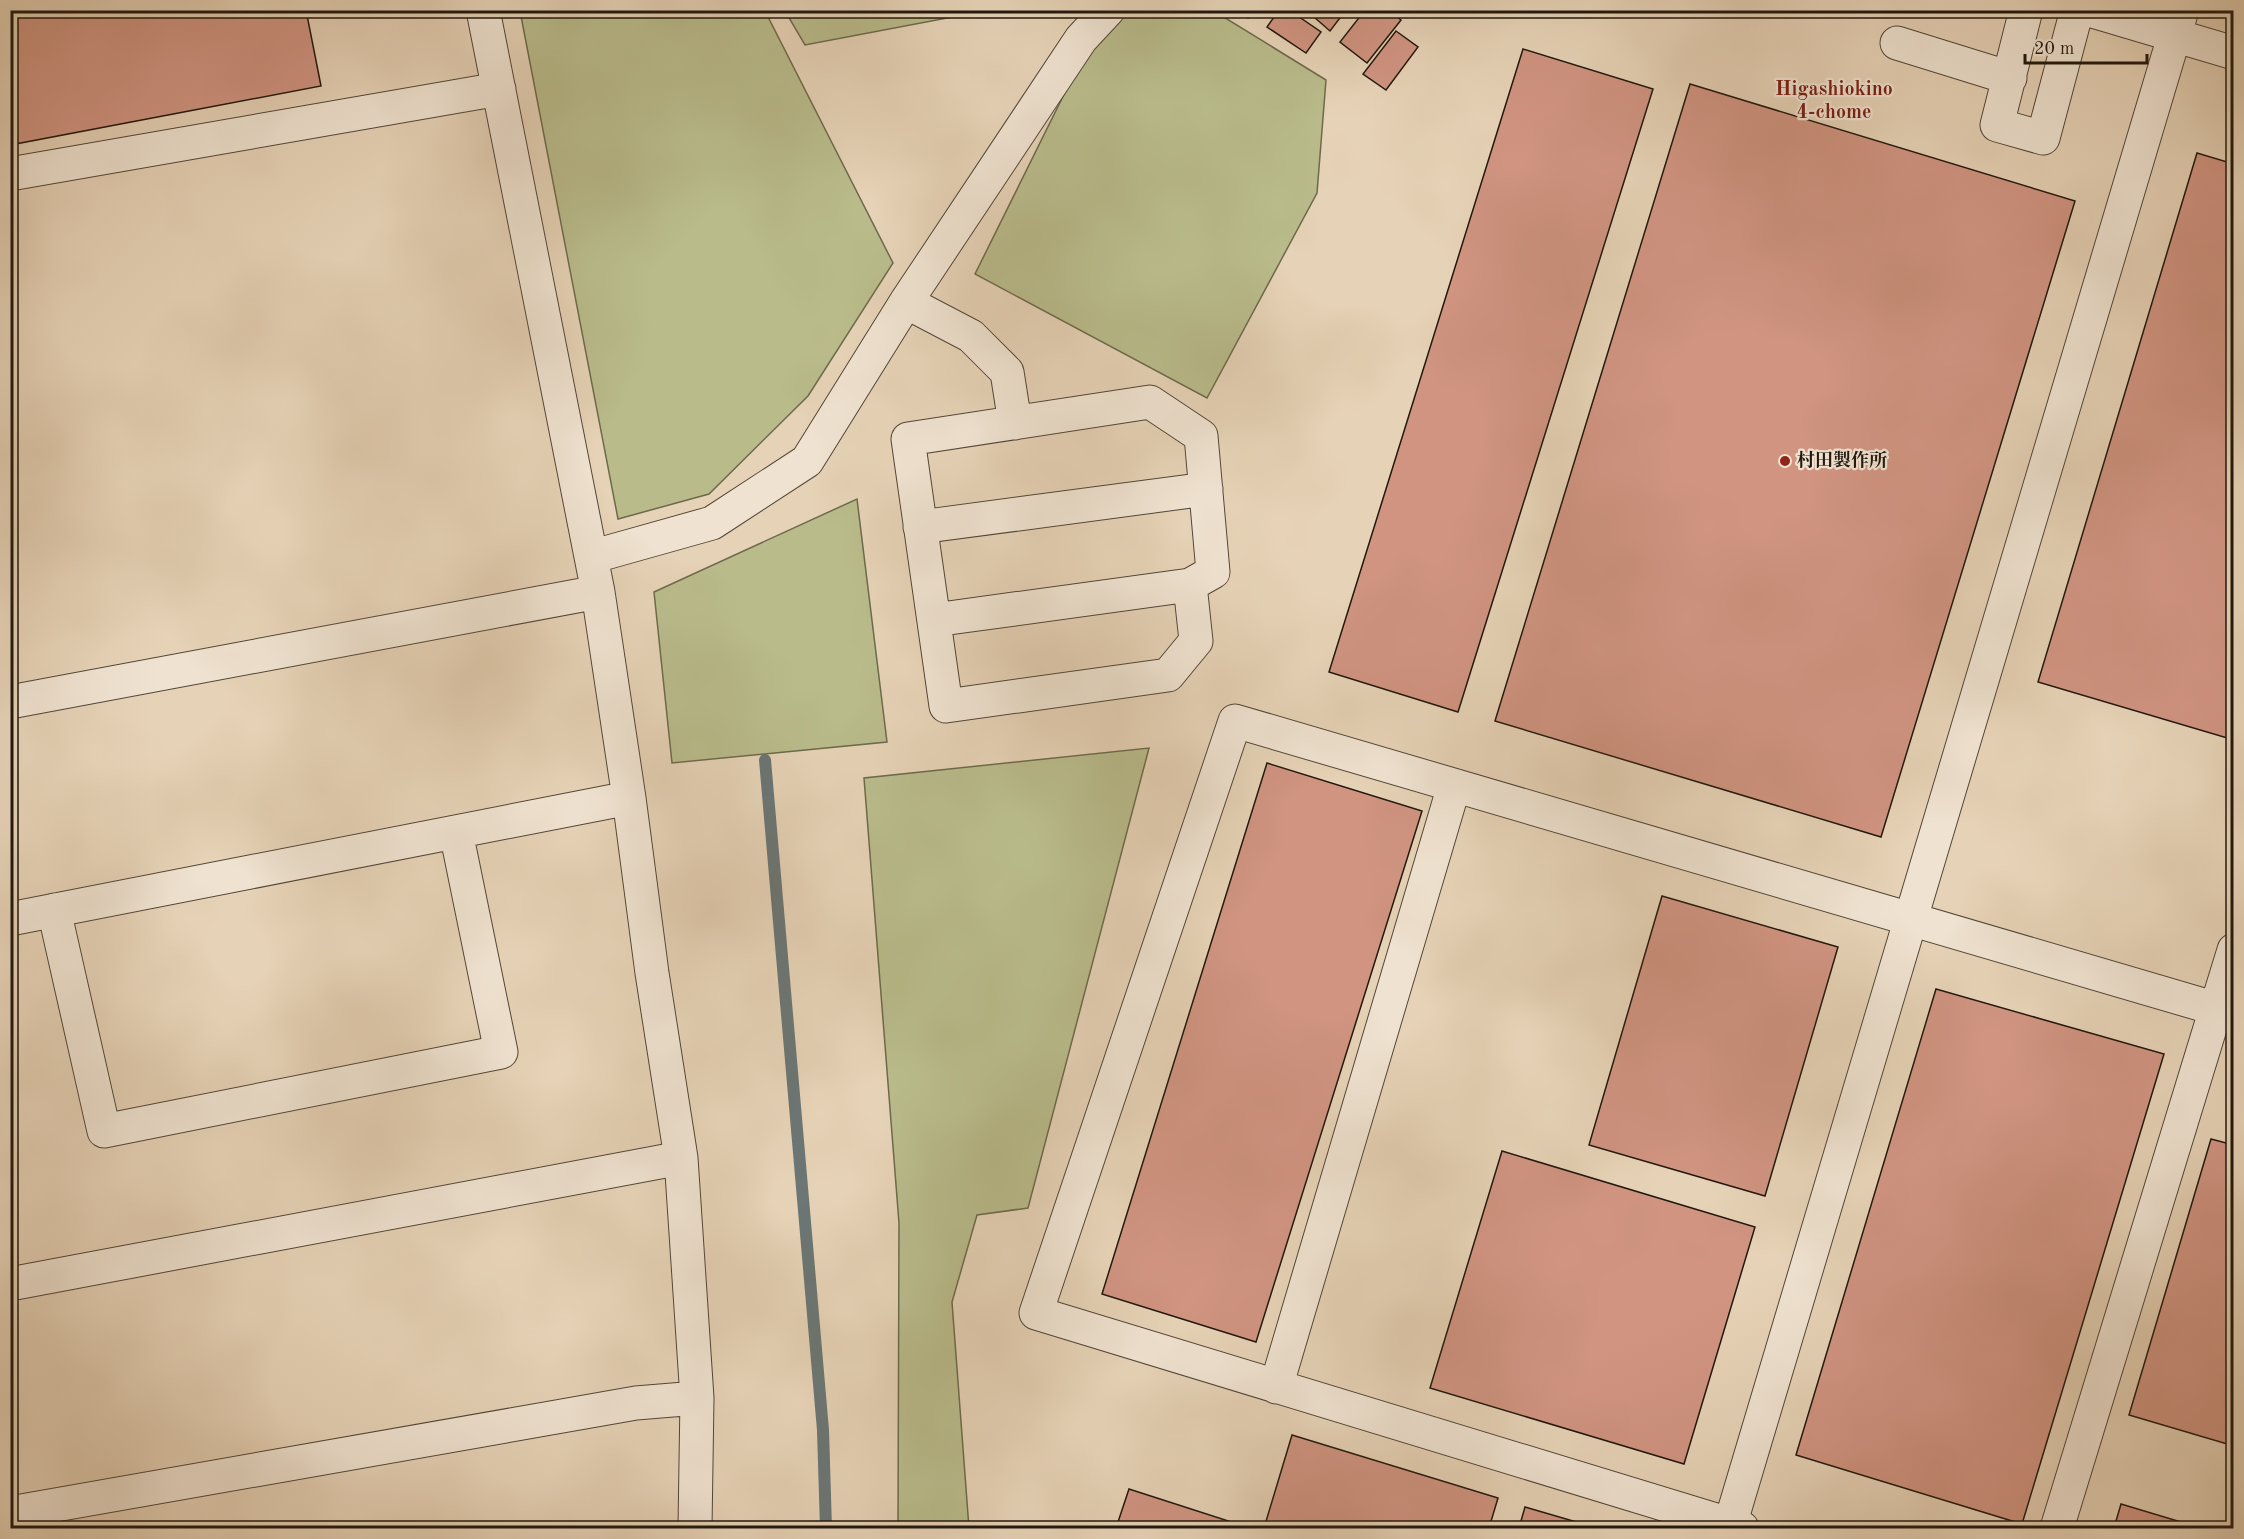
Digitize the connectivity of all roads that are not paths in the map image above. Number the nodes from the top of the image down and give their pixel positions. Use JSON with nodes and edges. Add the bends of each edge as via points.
{"nodes":[{"id":1,"x":483,"y":10,"type":"edge"},
{"id":2,"x":1108,"y":10,"type":"edge"},
{"id":3,"x":2026,"y":10,"type":"edge"},
{"id":4,"x":2077,"y":10,"type":"edge"},
{"id":5,"x":2089,"y":10,"type":"edge"},
{"id":6,"x":2179,"y":24,"type":"edge"},
{"id":7,"x":1897,"y":43,"type":"dead end"},
{"id":8,"x":2234,"y":53,"type":"edge"},
{"id":9,"x":2010,"y":78,"type":"junction"},
{"id":10,"x":499,"y":89,"type":"junction"},
{"id":11,"x":10,"y":174,"type":"edge"},
{"id":12,"x":906,"y":302,"type":"junction"},
{"id":13,"x":1015,"y":423,"type":"junction"},
{"id":14,"x":1206,"y":489,"type":"junction"},
{"id":15,"x":920,"y":527,"type":"junction"},
{"id":16,"x":591,"y":557,"type":"junction"},
{"id":17,"x":1190,"y":585,"type":"junction"},
{"id":18,"x":598,"y":592,"type":"junction"},
{"id":19,"x":934,"y":620,"type":"junction"},
{"id":20,"x":10,"y":702,"type":"edge"},
{"id":21,"x":1454,"y":786,"type":"junction"},
{"id":22,"x":628,"y":798,"type":"junction"},
{"id":23,"x":456,"y":832,"type":"junction"},
{"id":24,"x":54,"y":910,"type":"junction"},
{"id":25,"x":10,"y":919,"type":"edge"},
{"id":26,"x":1911,"y":919,"type":"junction"},
{"id":27,"x":2234,"y":950,"type":"edge"},
{"id":28,"x":2225,"y":1011,"type":"edge"},
{"id":29,"x":681,"y":1158,"type":"junction"},
{"id":30,"x":10,"y":1284,"type":"edge"},
{"id":31,"x":1276,"y":1387,"type":"junction"},
{"id":32,"x":698,"y":1398,"type":"junction"},
{"id":33,"x":10,"y":1513,"type":"edge"},
{"id":34,"x":1736,"y":1527,"type":"edge"},
{"id":35,"x":695,"y":1528,"type":"edge"},
{"id":36,"x":2057,"y":1528,"type":"edge"}],
"edges":[{"from":1,"to":10,"type":"street"},
{"from":2,"to":12,"type":"street","via":[[1081,39]]},
{"from":3,"to":9,"type":"street"},
{"from":4,"to":9,"type":"street","via":[[2043,138],[1997,124]]},
{"from":5,"to":6,"type":"street"},
{"from":6,"to":8,"type":"street"},
{"from":6,"to":26,"type":"street"},
{"from":7,"to":9,"type":"street"},
{"from":10,"to":11,"type":"street"},
{"from":10,"to":16,"type":"street"},
{"from":12,"to":13,"type":"street","via":[[971,336],[1007,372]]},
{"from":12,"to":16,"type":"street","via":[[807,461],[712,523]]},
{"from":13,"to":14,"type":"street","via":[[1150,402],[1201,436]]},
{"from":13,"to":15,"type":"street","via":[[908,439]]},
{"from":14,"to":15,"type":"street"},
{"from":14,"to":17,"type":"street","via":[[1213,572]]},
{"from":15,"to":19,"type":"street"},
{"from":16,"to":18,"type":"street"},
{"from":17,"to":19,"type":"street"},
{"from":17,"to":19,"type":"street","via":[[1196,641],[1168,675],[946,706]]},
{"from":18,"to":20,"type":"street"},
{"from":18,"to":22,"type":"street"},
{"from":21,"to":26,"type":"street"},
{"from":21,"to":31,"type":"street"},
{"from":21,"to":31,"type":"street","via":[[1235,721],[1036,1313]]},
{"from":22,"to":23,"type":"street"},
{"from":22,"to":29,"type":"street"},
{"from":23,"to":24,"type":"street"},
{"from":23,"to":24,"type":"street","via":[[501,1052],[104,1131]]},
{"from":24,"to":25,"type":"street"},
{"from":26,"to":28,"type":"street"},
{"from":26,"to":34,"type":"street"},
{"from":27,"to":28,"type":"street"},
{"from":28,"to":36,"type":"street"},
{"from":29,"to":30,"type":"street"},
{"from":29,"to":32,"type":"street"},
{"from":31,"to":34,"type":"street"},
{"from":32,"to":33,"type":"street","via":[[636,1403]]},
{"from":32,"to":35,"type":"street"}]}
